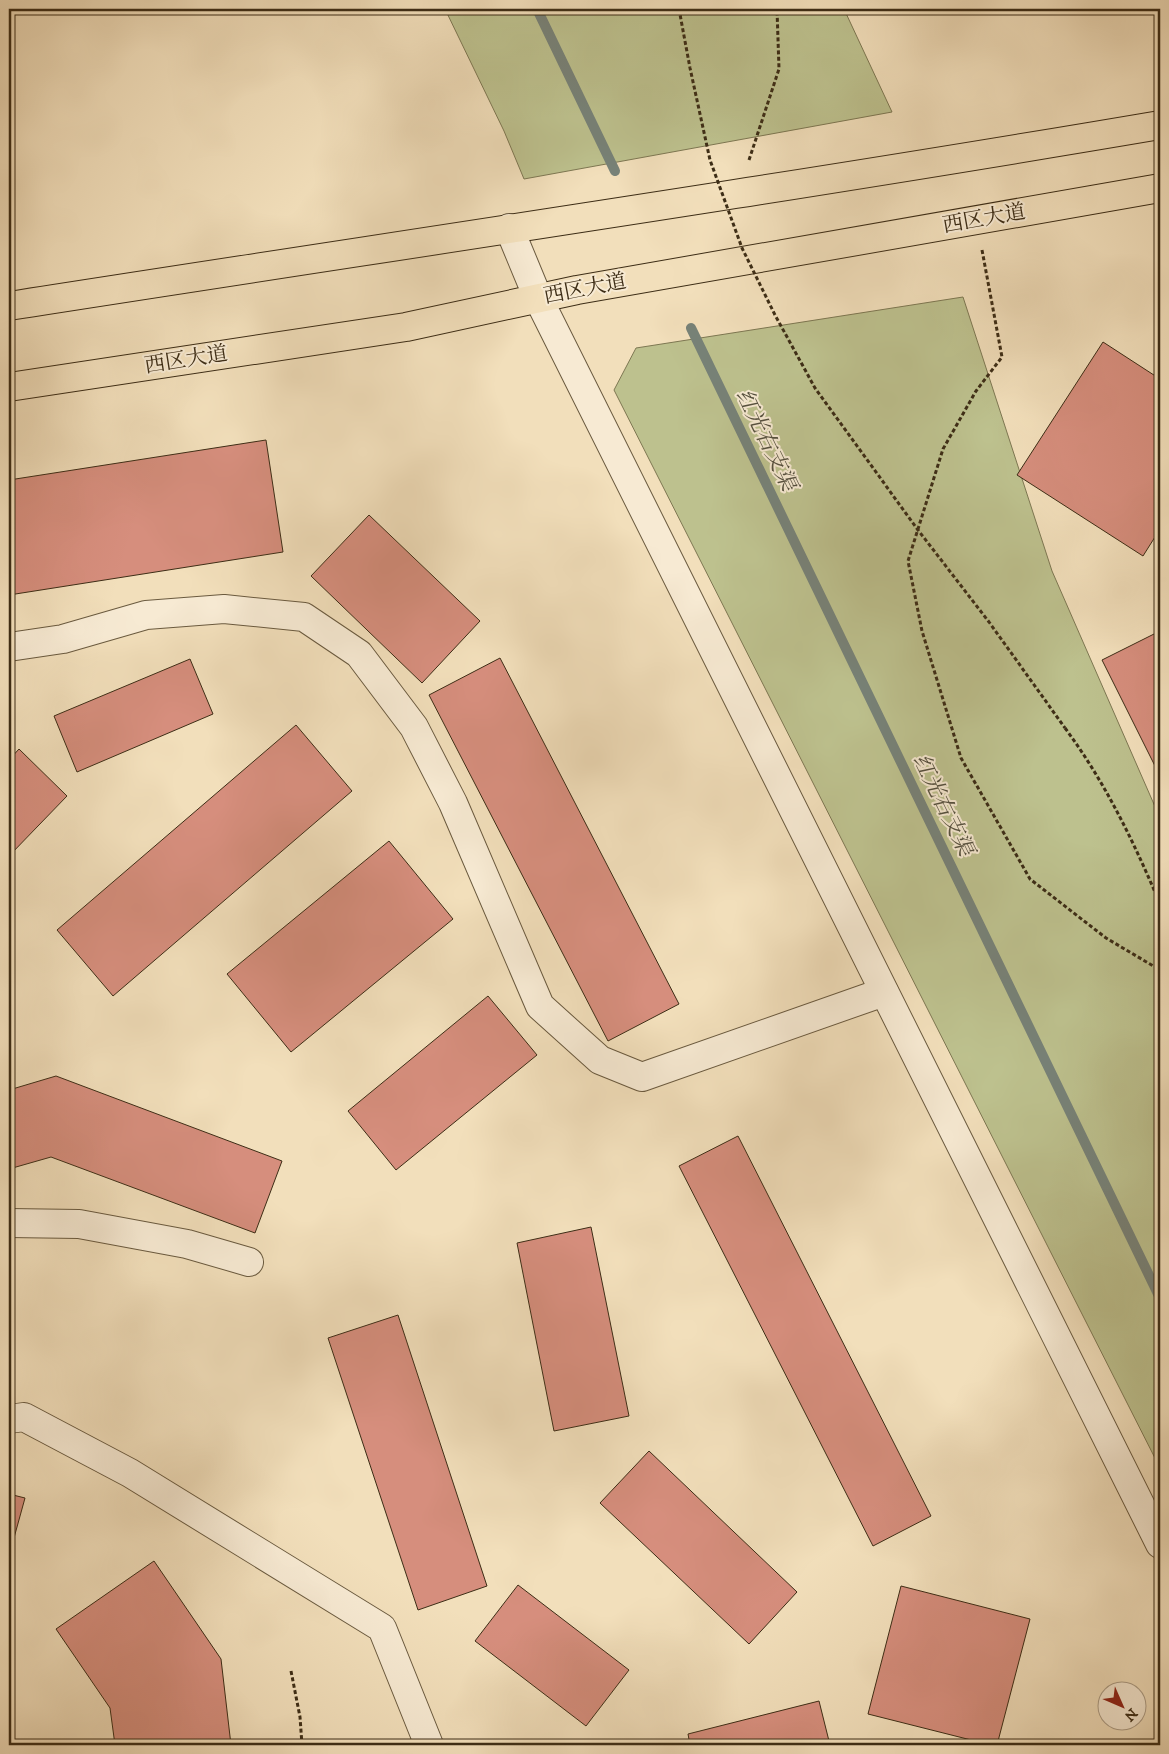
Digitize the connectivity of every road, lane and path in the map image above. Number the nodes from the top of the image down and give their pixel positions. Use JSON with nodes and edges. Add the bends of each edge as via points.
{"nodes":[{"id":1,"x":680,"y":9,"type":"edge"},
{"id":2,"x":777,"y":9,"type":"edge"},
{"id":3,"x":1160,"y":125,"type":"edge"},
{"id":4,"x":1160,"y":188,"type":"edge"},
{"id":5,"x":737,"y":194,"type":"junction"},
{"id":6,"x":976,"y":220,"type":"junction"},
{"id":7,"x":509,"y":228,"type":"junction"},
{"id":8,"x":538,"y":298,"type":"junction"},
{"id":9,"x":9,"y":306,"type":"edge"},
{"id":10,"x":9,"y":387,"type":"edge"},
{"id":11,"x":9,"y":647,"type":"edge"},
{"id":12,"x":1160,"y":904,"type":"edge"},
{"id":13,"x":1160,"y":969,"type":"edge"},
{"id":14,"x":884,"y":992,"type":"junction"},
{"id":15,"x":9,"y":1223,"type":"edge"},
{"id":16,"x":249,"y":1262,"type":"dead end"},
{"id":17,"x":9,"y":1419,"type":"edge"},
{"id":18,"x":1160,"y":1544,"type":"edge"},
{"id":19,"x":291,"y":1670,"type":"dead end"},
{"id":20,"x":302,"y":1745,"type":"edge"},
{"id":21,"x":429,"y":1745,"type":"edge"}],
"edges":[{"from":1,"to":12,"type":"path","bridge":true,"via":[[710,160],[742,248],[775,314],[815,388],[1085,755],[1133,841]]},
{"from":2,"to":5,"type":"path","via":[[779,69]]},
{"from":3,"to":5,"type":"main road"},
{"from":4,"to":6,"type":"main road","name":"西区大道"},
{"from":5,"to":7,"type":"main road"},
{"from":6,"to":8,"type":"main road","name":"西区大道"},
{"from":6,"to":13,"type":"path","via":[[1002,357],[976,391],[943,449],[908,562],[922,631],[961,758],[1030,879],[1106,938]]},
{"from":7,"to":8,"type":"street"},
{"from":7,"to":9,"type":"main road"},
{"from":8,"to":10,"type":"main road","name":"西区大道","via":[[406,327]]},
{"from":8,"to":14,"type":"street"},
{"from":11,"to":14,"type":"street","via":[[63,639],[146,615],[224,609],[304,617],[360,654],[414,727],[453,803],[540,1006],[600,1060],[642,1078]]},
{"from":14,"to":18,"type":"street"},
{"from":15,"to":16,"type":"street","via":[[79,1224],[187,1244]]},
{"from":17,"to":21,"type":"street","via":[[24,1417],[130,1473],[382,1628]]},
{"from":19,"to":20,"type":"path"}]}
